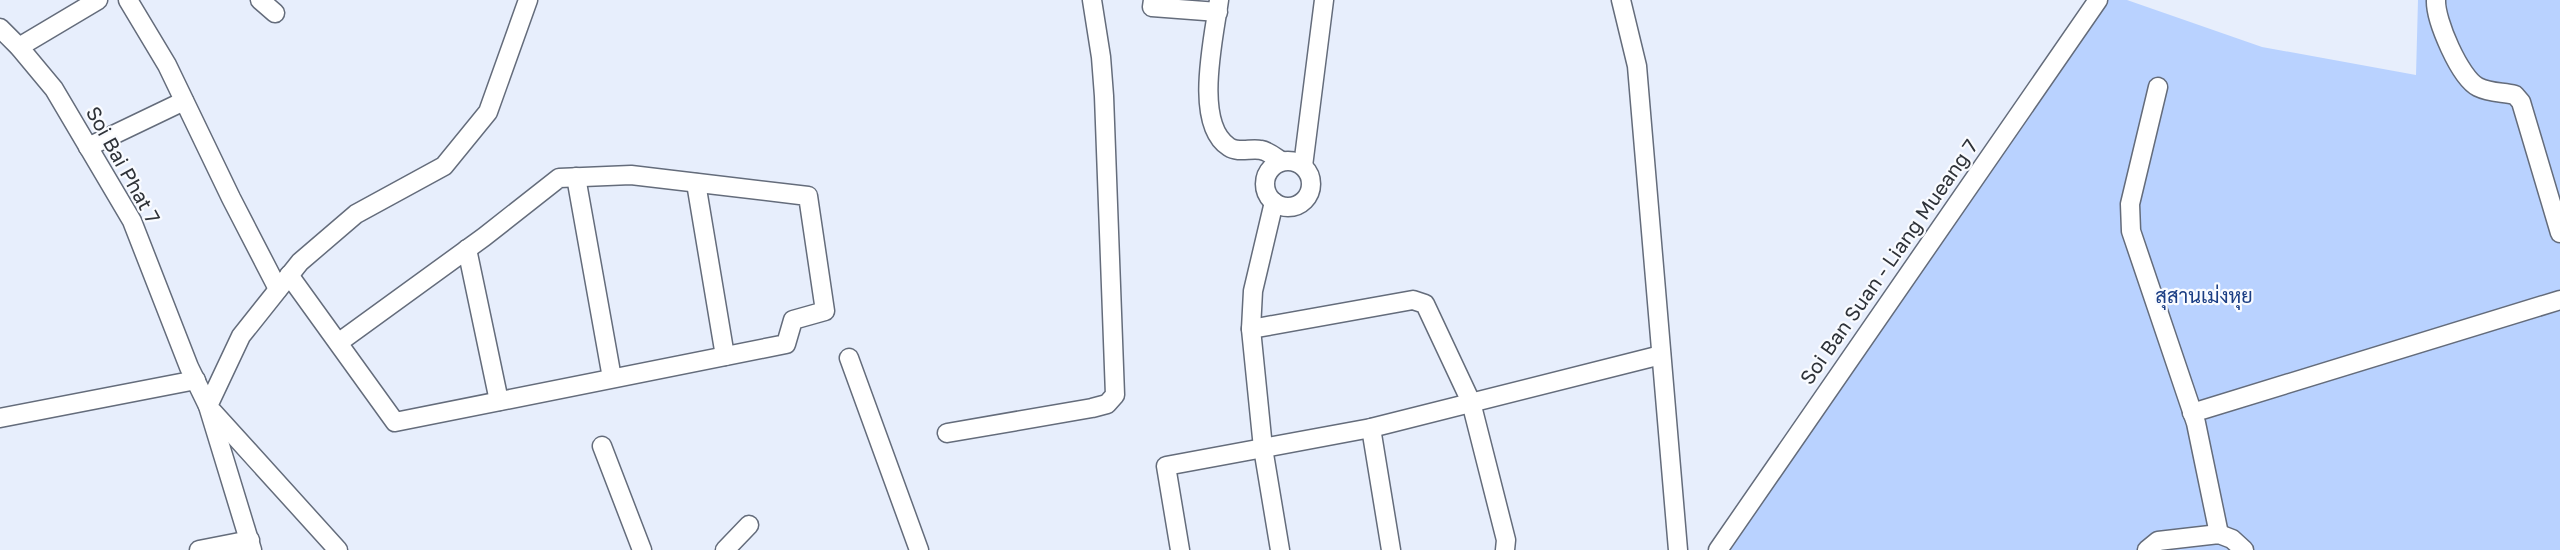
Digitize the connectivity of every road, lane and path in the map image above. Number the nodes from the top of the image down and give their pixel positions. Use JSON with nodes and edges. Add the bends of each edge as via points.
{"nodes":[{"id":1,"x":98,"y":0,"type":"edge"},
{"id":2,"x":128,"y":0,"type":"edge"},
{"id":3,"x":260,"y":0,"type":"edge"},
{"id":4,"x":528,"y":0,"type":"edge"},
{"id":5,"x":1092,"y":0,"type":"edge"},
{"id":6,"x":1153,"y":0,"type":"edge"},
{"id":7,"x":1324,"y":0,"type":"edge"},
{"id":8,"x":1621,"y":0,"type":"edge"},
{"id":9,"x":2098,"y":0,"type":"edge"},
{"id":10,"x":2436,"y":0,"type":"edge"},
{"id":11,"x":1219,"y":6,"type":"edge"},
{"id":12,"x":275,"y":13,"type":"dead end"},
{"id":13,"x":0,"y":28,"type":"edge"},
{"id":14,"x":20,"y":47,"type":"junction"},
{"id":15,"x":2157,"y":87,"type":"dead end"},
{"id":16,"x":184,"y":101,"type":"junction"},
{"id":17,"x":88,"y":147,"type":"junction"},
{"id":18,"x":1281,"y":161,"type":"junction"},
{"id":19,"x":1303,"y":166,"type":"junction"},
{"id":20,"x":576,"y":177,"type":"junction"},
{"id":21,"x":696,"y":183,"type":"junction"},
{"id":22,"x":1274,"y":202,"type":"junction"},
{"id":23,"x":2560,"y":232,"type":"edge"},
{"id":24,"x":467,"y":249,"type":"junction"},
{"id":25,"x":284,"y":282,"type":"junction"},
{"id":26,"x":2560,"y":300,"type":"edge"},
{"id":27,"x":1251,"y":329,"type":"junction"},
{"id":28,"x":338,"y":343,"type":"junction"},
{"id":29,"x":1661,"y":355,"type":"junction"},
{"id":30,"x":725,"y":356,"type":"junction"},
{"id":31,"x":849,"y":358,"type":"dead end"},
{"id":32,"x":612,"y":378,"type":"junction"},
{"id":33,"x":196,"y":380,"type":"junction"},
{"id":34,"x":499,"y":401,"type":"junction"},
{"id":35,"x":1471,"y":402,"type":"junction"},
{"id":36,"x":208,"y":406,"type":"junction"},
{"id":37,"x":2192,"y":413,"type":"junction"},
{"id":38,"x":0,"y":418,"type":"edge"},
{"id":39,"x":1371,"y":428,"type":"junction"},
{"id":40,"x":947,"y":433,"type":"dead end"},
{"id":41,"x":602,"y":446,"type":"dead end"},
{"id":42,"x":1263,"y":448,"type":"junction"},
{"id":43,"x":749,"y":525,"type":"dead end"},
{"id":44,"x":2219,"y":534,"type":"junction"},
{"id":45,"x":251,"y":545,"type":"edge"},
{"id":46,"x":199,"y":550,"type":"edge"},
{"id":47,"x":338,"y":550,"type":"edge"},
{"id":48,"x":642,"y":550,"type":"edge"},
{"id":49,"x":725,"y":550,"type":"edge"},
{"id":50,"x":919,"y":550,"type":"edge"},
{"id":51,"x":1180,"y":550,"type":"edge"},
{"id":52,"x":1280,"y":550,"type":"edge"},
{"id":53,"x":1391,"y":550,"type":"edge"},
{"id":54,"x":1506,"y":550,"type":"edge"},
{"id":55,"x":1678,"y":550,"type":"edge"},
{"id":56,"x":1718,"y":550,"type":"edge"},
{"id":57,"x":2147,"y":550,"type":"edge"},
{"id":58,"x":2244,"y":550,"type":"edge"}],
"edges":[{"from":1,"to":14,"type":"street"},
{"from":2,"to":16,"type":"street"},
{"from":3,"to":12,"type":"street"},
{"from":4,"to":25,"type":"street","via":[[488,112],[444,166],[356,214],[300,262]]},
{"from":5,"to":40,"type":"street","via":[[1104,96],[1115,395],[1107,404],[1092,408]]},
{"from":6,"to":11,"type":"street","via":[[1152,7]]},
{"from":7,"to":19,"type":"street"},
{"from":8,"to":29,"type":"street","via":[[1637,66]]},
{"from":9,"to":56,"type":"street","name":"Soi Ban Suan - Liang Mueang 7"},
{"from":10,"to":23,"type":"street","via":[[2438,18],[2471,83],[2489,91],[2516,95],[2521,102]]},
{"from":11,"to":18,"type":"street","via":[[1208,98],[1212,126],[1228,147],[1262,150]]},
{"from":13,"to":14,"type":"street","name":"Soi Bai Phat 7"},
{"from":14,"to":17,"type":"street","name":"Soi Bai Phat 7","via":[[54,89]]},
{"from":15,"to":37,"type":"street","via":[[2129,221]]},
{"from":16,"to":17,"type":"street"},
{"from":16,"to":25,"type":"street","via":[[231,198]]},
{"from":17,"to":33,"type":"street","name":"Soi Bai Phat 7","via":[[132,221]]},
{"from":18,"to":19,"type":"street","via":[[1296,161]]},
{"from":18,"to":22,"type":"street","via":[[1266,176],[1265,190]]},
{"from":19,"to":22,"type":"street","via":[[1311,180],[1308,196],[1296,206]]},
{"from":20,"to":21,"type":"street","via":[[631,176]]},
{"from":20,"to":24,"type":"street","via":[[559,178]]},
{"from":20,"to":32,"type":"street"},
{"from":21,"to":30,"type":"street"},
{"from":21,"to":30,"type":"street","via":[[808,196],[825,311],[793,320],[786,344]]},
{"from":22,"to":27,"type":"street","via":[[1253,291]]},
{"from":24,"to":28,"type":"street"},
{"from":24,"to":34,"type":"street"},
{"from":25,"to":28,"type":"street"},
{"from":25,"to":36,"type":"street","via":[[241,336]]},
{"from":26,"to":37,"type":"street"},
{"from":27,"to":35,"type":"street","via":[[1422,301]]},
{"from":27,"to":42,"type":"street"},
{"from":28,"to":34,"type":"street","via":[[395,422]]},
{"from":29,"to":35,"type":"street"},
{"from":29,"to":55,"type":"street"},
{"from":30,"to":32,"type":"street"},
{"from":31,"to":50,"type":"street"},
{"from":32,"to":34,"type":"street"},
{"from":33,"to":36,"type":"street","name":"Soi Bai Phat 7"},
{"from":33,"to":38,"type":"street"},
{"from":35,"to":39,"type":"street"},
{"from":35,"to":54,"type":"street"},
{"from":36,"to":45,"type":"street"},
{"from":36,"to":47,"type":"street"},
{"from":37,"to":44,"type":"street"},
{"from":39,"to":42,"type":"street"},
{"from":39,"to":53,"type":"street"},
{"from":41,"to":48,"type":"street"},
{"from":42,"to":51,"type":"street","via":[[1167,466]]},
{"from":42,"to":52,"type":"street"},
{"from":43,"to":49,"type":"street"},
{"from":44,"to":57,"type":"street","via":[[2158,541]]},
{"from":44,"to":58,"type":"street"},
{"from":45,"to":46,"type":"street"}]}
